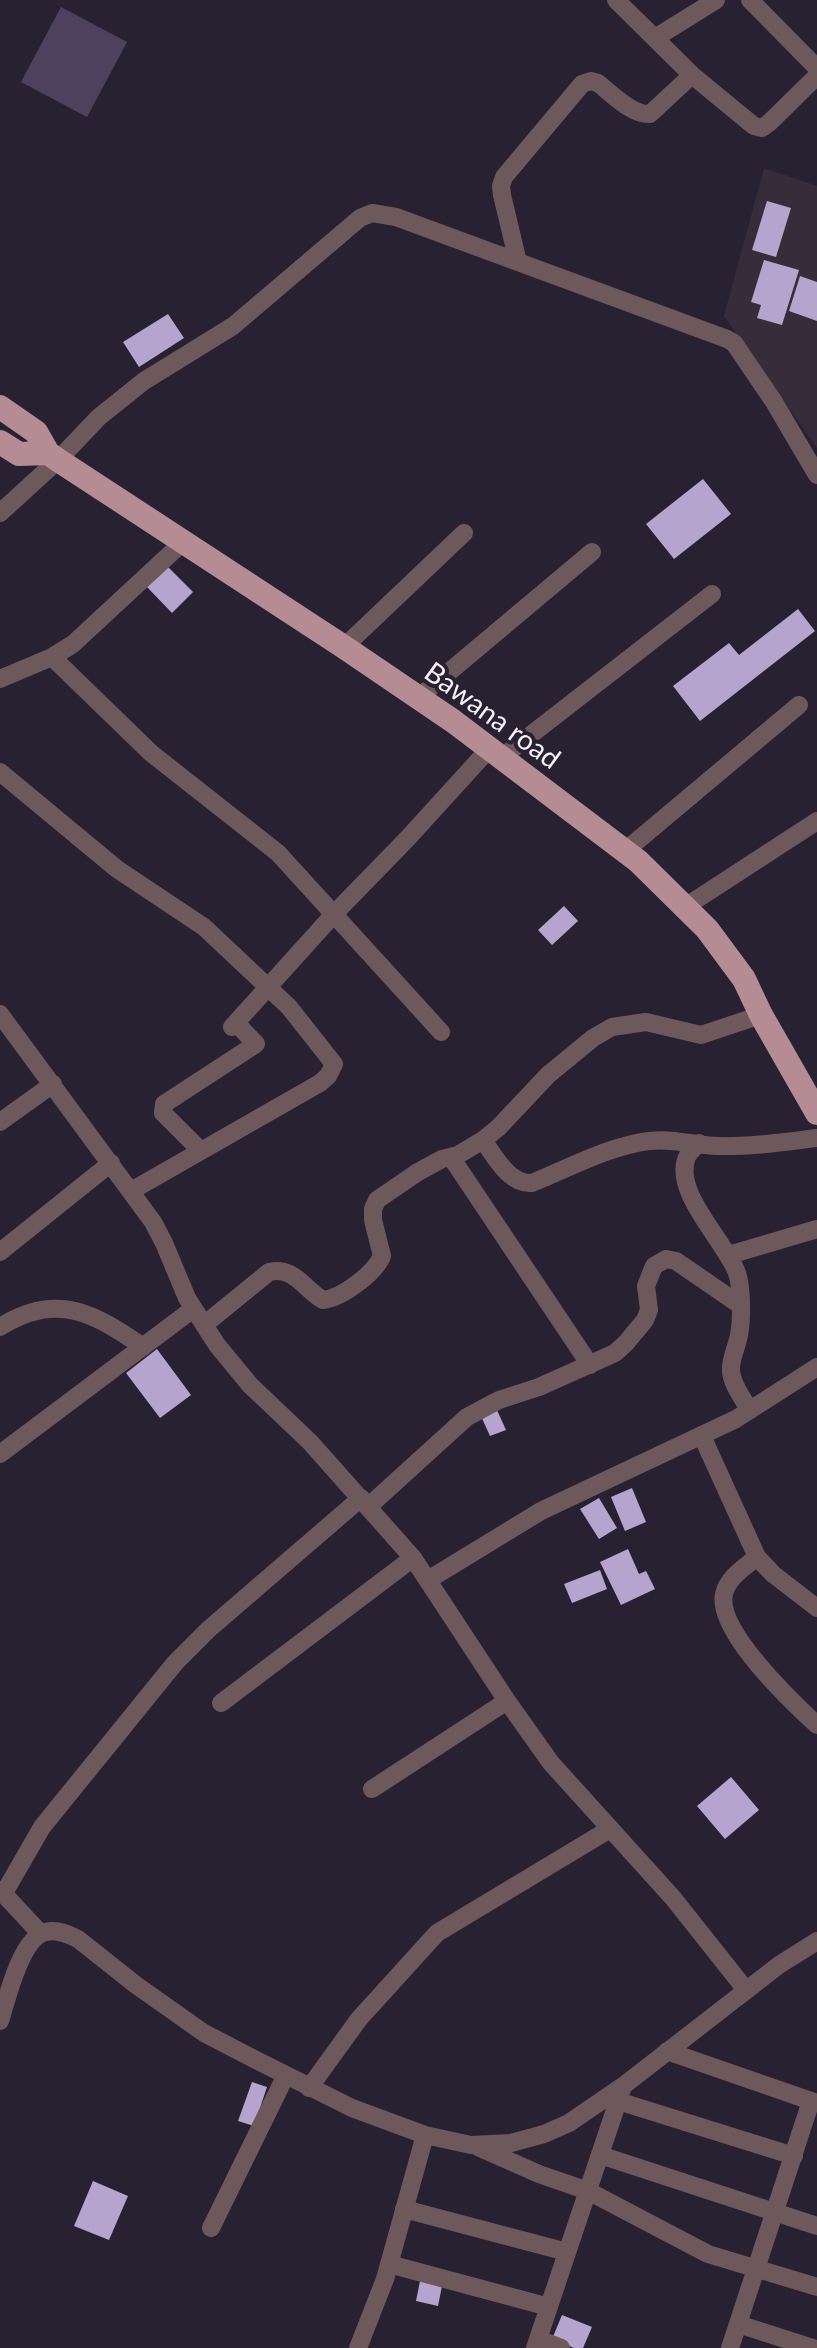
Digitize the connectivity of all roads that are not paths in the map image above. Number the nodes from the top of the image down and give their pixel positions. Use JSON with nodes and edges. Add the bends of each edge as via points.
{"nodes":[{"id":1,"x":616,"y":0,"type":"edge"},
{"id":2,"x":716,"y":0,"type":"edge"},
{"id":3,"x":750,"y":0,"type":"edge"},
{"id":4,"x":655,"y":38,"type":"junction"},
{"id":5,"x":817,"y":68,"type":"edge"},
{"id":6,"x":692,"y":75,"type":"junction"},
{"id":7,"x":817,"y":76,"type":"edge"},
{"id":8,"x":518,"y":262,"type":"junction"},
{"id":9,"x":0,"y":407,"type":"edge"},
{"id":10,"x":0,"y":442,"type":"edge"},
{"id":11,"x":53,"y":456,"type":"junction"},
{"id":12,"x":817,"y":475,"type":"edge"},
{"id":13,"x":0,"y":513,"type":"edge"},
{"id":14,"x":464,"y":533,"type":"dead end"},
{"id":15,"x":182,"y":543,"type":"junction"},
{"id":16,"x":592,"y":552,"type":"dead end"},
{"id":17,"x":712,"y":594,"type":"dead end"},
{"id":18,"x":344,"y":647,"type":"junction"},
{"id":19,"x":52,"y":657,"type":"junction"},
{"id":20,"x":0,"y":679,"type":"edge"},
{"id":21,"x":418,"y":698,"type":"junction"},
{"id":22,"x":799,"y":705,"type":"dead end"},
{"id":23,"x":495,"y":753,"type":"junction"},
{"id":24,"x":0,"y":772,"type":"edge"},
{"id":25,"x":817,"y":821,"type":"edge"},
{"id":26,"x":625,"y":851,"type":"junction"},
{"id":27,"x":685,"y":907,"type":"junction"},
{"id":28,"x":334,"y":914,"type":"junction"},
{"id":29,"x":269,"y":988,"type":"junction"},
{"id":30,"x":761,"y":1015,"type":"junction"},
{"id":31,"x":4,"y":1027,"type":"edge"},
{"id":32,"x":441,"y":1032,"type":"dead end"},
{"id":33,"x":53,"y":1084,"type":"junction"},
{"id":34,"x":817,"y":1113,"type":"edge"},
{"id":35,"x":0,"y":1122,"type":"edge"},
{"id":36,"x":817,"y":1138,"type":"edge"},
{"id":37,"x":483,"y":1140,"type":"junction"},
{"id":38,"x":699,"y":1143,"type":"junction"},
{"id":39,"x":201,"y":1151,"type":"junction"},
{"id":40,"x":451,"y":1157,"type":"junction"},
{"id":41,"x":111,"y":1163,"type":"junction"},
{"id":42,"x":131,"y":1191,"type":"junction"},
{"id":43,"x":817,"y":1229,"type":"edge"},
{"id":44,"x":0,"y":1252,"type":"edge"},
{"id":45,"x":729,"y":1255,"type":"junction"},
{"id":46,"x":740,"y":1305,"type":"junction"},
{"id":47,"x":198,"y":1317,"type":"junction"},
{"id":48,"x":0,"y":1327,"type":"edge"},
{"id":49,"x":143,"y":1347,"type":"junction"},
{"id":50,"x":590,"y":1365,"type":"junction"},
{"id":51,"x":817,"y":1367,"type":"edge"},
{"id":52,"x":749,"y":1410,"type":"junction"},
{"id":53,"x":702,"y":1436,"type":"junction"},
{"id":54,"x":0,"y":1454,"type":"edge"},
{"id":55,"x":365,"y":1502,"type":"junction"},
{"id":56,"x":757,"y":1557,"type":"junction"},
{"id":57,"x":413,"y":1558,"type":"junction"},
{"id":58,"x":428,"y":1580,"type":"junction"},
{"id":59,"x":817,"y":1608,"type":"edge"},
{"id":60,"x":507,"y":1701,"type":"junction"},
{"id":61,"x":221,"y":1703,"type":"dead end"},
{"id":62,"x":817,"y":1725,"type":"edge"},
{"id":63,"x":372,"y":1789,"type":"dead end"},
{"id":64,"x":610,"y":1829,"type":"junction"},
{"id":65,"x":2,"y":1892,"type":"edge"},
{"id":66,"x":41,"y":1934,"type":"junction"},
{"id":67,"x":817,"y":1941,"type":"edge"},
{"id":68,"x":746,"y":1990,"type":"junction"},
{"id":69,"x":0,"y":2021,"type":"edge"},
{"id":70,"x":667,"y":2051,"type":"junction"},
{"id":71,"x":286,"y":2075,"type":"junction"},
{"id":72,"x":309,"y":2088,"type":"junction"},
{"id":73,"x":621,"y":2094,"type":"junction"},
{"id":74,"x":814,"y":2102,"type":"edge"},
{"id":75,"x":425,"y":2135,"type":"junction"},
{"id":76,"x":471,"y":2145,"type":"junction"},
{"id":77,"x":600,"y":2155,"type":"junction"},
{"id":78,"x":794,"y":2156,"type":"junction"},
{"id":79,"x":588,"y":2191,"type":"junction"},
{"id":80,"x":404,"y":2209,"type":"junction"},
{"id":81,"x":775,"y":2212,"type":"junction"},
{"id":82,"x":817,"y":2226,"type":"edge"},
{"id":83,"x":211,"y":2228,"type":"dead end"},
{"id":84,"x":567,"y":2252,"type":"junction"},
{"id":85,"x":389,"y":2264,"type":"junction"},
{"id":86,"x":756,"y":2268,"type":"junction"},
{"id":87,"x":817,"y":2287,"type":"edge"},
{"id":88,"x":549,"y":2307,"type":"junction"},
{"id":89,"x":738,"y":2324,"type":"junction"},
{"id":90,"x":536,"y":2343,"type":"edge"},
{"id":91,"x":358,"y":2348,"type":"edge"},
{"id":92,"x":561,"y":2348,"type":"edge"},
{"id":93,"x":730,"y":2348,"type":"edge"},
{"id":94,"x":813,"y":2348,"type":"edge"}],
"edges":[{"from":1,"to":4,"type":"street"},
{"from":2,"to":4,"type":"street"},
{"from":3,"to":5,"type":"street"},
{"from":4,"to":6,"type":"street"},
{"from":6,"to":7,"type":"street","via":[[747,122],[762,128]]},
{"from":6,"to":8,"type":"street","via":[[650,114],[635,110],[598,83],[582,84],[504,177],[502,195]]},
{"from":8,"to":11,"type":"street","via":[[396,217],[366,215],[233,326],[144,381]]},
{"from":8,"to":12,"type":"street","via":[[734,343]]},
{"from":9,"to":11,"type":"main road","name":"Bawana road","via":[[36,432]]},
{"from":10,"to":11,"type":"main road","name":"Bawana road","via":[[19,454]]},
{"from":11,"to":13,"type":"street"},
{"from":11,"to":15,"type":"main road","name":"Bawana road"},
{"from":14,"to":18,"type":"street"},
{"from":15,"to":18,"type":"main road","name":"Bawana road"},
{"from":15,"to":19,"type":"street","via":[[73,644]]},
{"from":16,"to":21,"type":"street"},
{"from":17,"to":23,"type":"street"},
{"from":18,"to":21,"type":"main road","name":"Bawana road"},
{"from":19,"to":20,"type":"street"},
{"from":19,"to":28,"type":"street","via":[[151,753],[268,844]]},
{"from":21,"to":23,"type":"main road","name":"Bawana road"},
{"from":22,"to":26,"type":"street"},
{"from":23,"to":26,"type":"main road","name":"Bawana road"},
{"from":23,"to":28,"type":"street"},
{"from":24,"to":29,"type":"street","via":[[117,869],[204,927]]},
{"from":25,"to":27,"type":"street"},
{"from":26,"to":27,"type":"main road","name":"Bawana road"},
{"from":27,"to":30,"type":"main road","name":"Bawana road","via":[[744,979]]},
{"from":28,"to":29,"type":"street"},
{"from":28,"to":32,"type":"street"},
{"from":29,"to":39,"type":"street","via":[[234,1025],[256,1044],[164,1104],[163,1113]]},
{"from":29,"to":39,"type":"street","via":[[331,1058],[333,1068],[320,1083]]},
{"from":30,"to":34,"type":"main road","name":"Bawana road"},
{"from":30,"to":37,"type":"street","via":[[701,1035],[646,1022],[612,1027],[548,1075]]},
{"from":31,"to":33,"type":"street"},
{"from":33,"to":35,"type":"street"},
{"from":33,"to":41,"type":"street"},
{"from":36,"to":38,"type":"street"},
{"from":37,"to":38,"type":"street","via":[[508,1172],[525,1184],[646,1141]]},
{"from":37,"to":40,"type":"street"},
{"from":38,"to":45,"type":"street","via":[[684,1169],[691,1196]]},
{"from":39,"to":42,"type":"street"},
{"from":40,"to":47,"type":"street","via":[[377,1200],[373,1220],[382,1256],[340,1296],[323,1300],[279,1269]]},
{"from":40,"to":50,"type":"street"},
{"from":41,"to":42,"type":"street"},
{"from":41,"to":44,"type":"street"},
{"from":42,"to":47,"type":"street","via":[[164,1243]]},
{"from":43,"to":45,"type":"street"},
{"from":45,"to":46,"type":"street","via":[[738,1277]]},
{"from":46,"to":50,"type":"street","via":[[676,1261],[660,1261],[648,1276],[645,1320],[615,1353]]},
{"from":46,"to":52,"type":"street","via":[[731,1369]]},
{"from":47,"to":49,"type":"street"},
{"from":47,"to":55,"type":"street","via":[[250,1385]]},
{"from":48,"to":49,"type":"street","via":[[42,1308],[65,1310],[110,1324]]},
{"from":49,"to":54,"type":"street"},
{"from":50,"to":55,"type":"street","via":[[467,1417]]},
{"from":51,"to":52,"type":"street"},
{"from":52,"to":53,"type":"street"},
{"from":53,"to":56,"type":"street"},
{"from":53,"to":58,"type":"street","via":[[541,1511]]},
{"from":55,"to":57,"type":"street"},
{"from":55,"to":65,"type":"street","via":[[175,1663],[42,1827]]},
{"from":56,"to":59,"type":"street"},
{"from":56,"to":62,"type":"street","via":[[724,1592],[727,1614],[765,1674]]},
{"from":57,"to":58,"type":"street"},
{"from":57,"to":61,"type":"street"},
{"from":58,"to":60,"type":"street"},
{"from":60,"to":63,"type":"street"},
{"from":60,"to":64,"type":"street","via":[[551,1763]]},
{"from":64,"to":68,"type":"street"},
{"from":64,"to":72,"type":"street","via":[[437,1933],[359,2019]]},
{"from":65,"to":66,"type":"street"},
{"from":66,"to":69,"type":"street","via":[[23,1956]]},
{"from":66,"to":71,"type":"street","via":[[59,1932],[78,1939],[204,2033]]},
{"from":67,"to":68,"type":"street"},
{"from":68,"to":70,"type":"street"},
{"from":70,"to":73,"type":"street"},
{"from":70,"to":74,"type":"street"},
{"from":71,"to":72,"type":"street"},
{"from":71,"to":83,"type":"street"},
{"from":72,"to":75,"type":"street"},
{"from":73,"to":76,"type":"street","via":[[544,2134]]},
{"from":73,"to":77,"type":"street"},
{"from":73,"to":78,"type":"street"},
{"from":74,"to":78,"type":"street"},
{"from":75,"to":76,"type":"street"},
{"from":75,"to":80,"type":"street"},
{"from":76,"to":79,"type":"street"},
{"from":77,"to":79,"type":"street"},
{"from":77,"to":81,"type":"street"},
{"from":78,"to":81,"type":"street"},
{"from":79,"to":84,"type":"street"},
{"from":79,"to":86,"type":"street","via":[[708,2254]]},
{"from":80,"to":84,"type":"street"},
{"from":80,"to":85,"type":"street"},
{"from":81,"to":82,"type":"street"},
{"from":81,"to":86,"type":"street"},
{"from":84,"to":88,"type":"street"},
{"from":85,"to":88,"type":"street"},
{"from":85,"to":91,"type":"street"},
{"from":86,"to":87,"type":"street"},
{"from":86,"to":89,"type":"street"},
{"from":88,"to":90,"type":"street"},
{"from":89,"to":93,"type":"street"},
{"from":89,"to":94,"type":"street"},
{"from":90,"to":92,"type":"street"}]}
